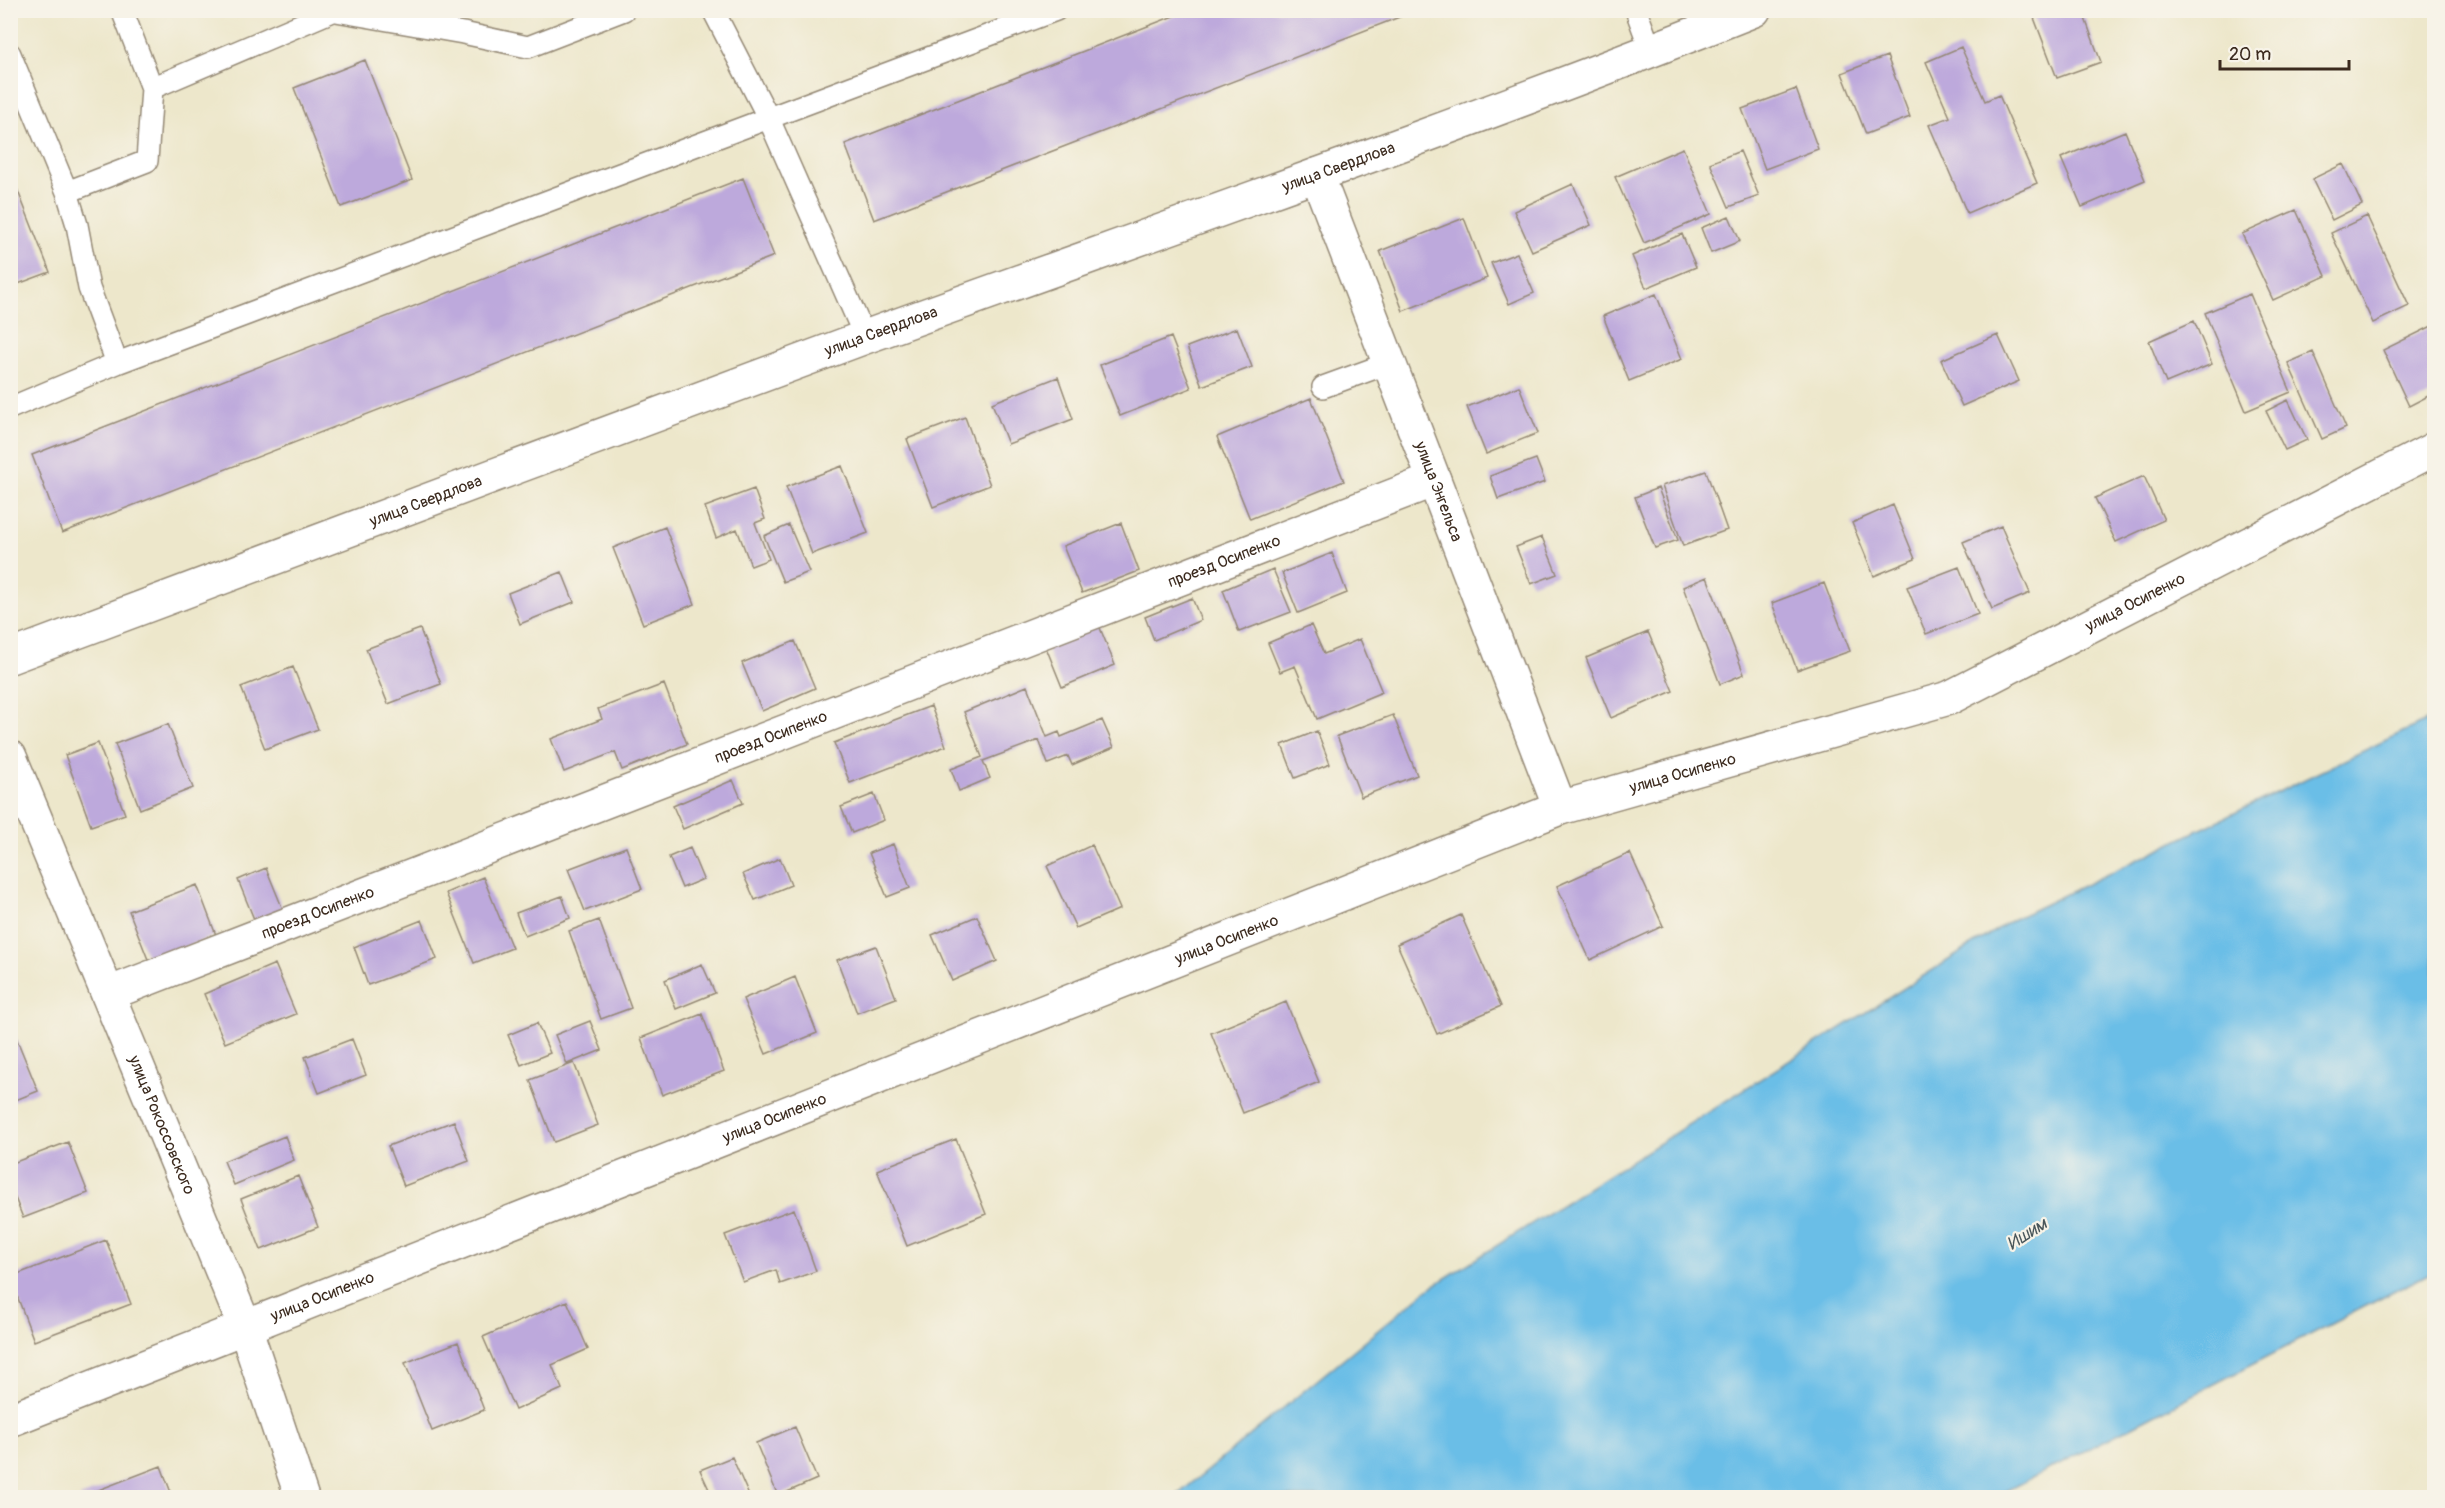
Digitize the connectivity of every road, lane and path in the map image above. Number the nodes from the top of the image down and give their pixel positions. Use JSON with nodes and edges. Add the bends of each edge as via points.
{"nodes":[{"id":1,"x":122,"y":10,"type":"edge"},
{"id":2,"x":624,"y":10,"type":"edge"},
{"id":3,"x":712,"y":10,"type":"edge"},
{"id":4,"x":1056,"y":10,"type":"edge"},
{"id":5,"x":1636,"y":10,"type":"edge"},
{"id":6,"x":1754,"y":10,"type":"edge"},
{"id":7,"x":336,"y":11,"type":"edge"},
{"id":8,"x":1651,"y":51,"type":"junction"},
{"id":9,"x":10,"y":54,"type":"edge"},
{"id":10,"x":153,"y":88,"type":"junction"},
{"id":11,"x":768,"y":117,"type":"junction"},
{"id":12,"x":1317,"y":175,"type":"junction"},
{"id":13,"x":67,"y":192,"type":"junction"},
{"id":14,"x":865,"y":338,"type":"junction"},
{"id":15,"x":117,"y":363,"type":"junction"},
{"id":16,"x":1389,"y":363,"type":"junction"},
{"id":17,"x":1323,"y":387,"type":"dead end"},
{"id":18,"x":10,"y":408,"type":"edge"},
{"id":19,"x":2434,"y":449,"type":"edge"},
{"id":20,"x":1434,"y":480,"type":"junction"},
{"id":21,"x":10,"y":657,"type":"edge"},
{"id":22,"x":10,"y":757,"type":"edge"},
{"id":23,"x":1560,"y":808,"type":"junction"},
{"id":24,"x":108,"y":994,"type":"junction"},
{"id":25,"x":245,"y":1327,"type":"junction"},
{"id":26,"x":10,"y":1420,"type":"edge"},
{"id":27,"x":302,"y":1497,"type":"edge"}],
"edges":[{"from":1,"to":10,"type":"lane"},
{"from":2,"to":7,"type":"lane","via":[[528,47]]},
{"from":3,"to":11,"type":"lane"},
{"from":4,"to":11,"type":"lane"},
{"from":5,"to":8,"type":"lane"},
{"from":6,"to":8,"type":"street","name":"улица Свердлова"},
{"from":7,"to":10,"type":"lane"},
{"from":8,"to":12,"type":"street","name":"улица Свердлова"},
{"from":9,"to":13,"type":"lane"},
{"from":10,"to":13,"type":"lane","via":[[147,161]]},
{"from":11,"to":14,"type":"lane"},
{"from":11,"to":15,"type":"lane"},
{"from":12,"to":14,"type":"street","name":"улица Свердлова"},
{"from":12,"to":16,"type":"street","name":"улица Энгельса"},
{"from":13,"to":15,"type":"lane","via":[[89,288]]},
{"from":14,"to":21,"type":"street","name":"улица Свердлова"},
{"from":15,"to":18,"type":"lane"},
{"from":16,"to":17,"type":"lane"},
{"from":16,"to":20,"type":"street","name":"улица Энгельса"},
{"from":19,"to":23,"type":"street","name":"улица Осипенко","via":[[1949,698]]},
{"from":20,"to":23,"type":"street","name":"улица Энгельса"},
{"from":20,"to":24,"type":"street","name":"проезд Осипенко"},
{"from":22,"to":24,"type":"street","name":"улица Рокоссовского"},
{"from":23,"to":25,"type":"street","name":"улица Осипенко"},
{"from":24,"to":25,"type":"street","name":"улица Рокоссовского"},
{"from":25,"to":26,"type":"street","name":"улица Осипенко"},
{"from":25,"to":27,"type":"street","name":"улица Рокоссовского"}]}
